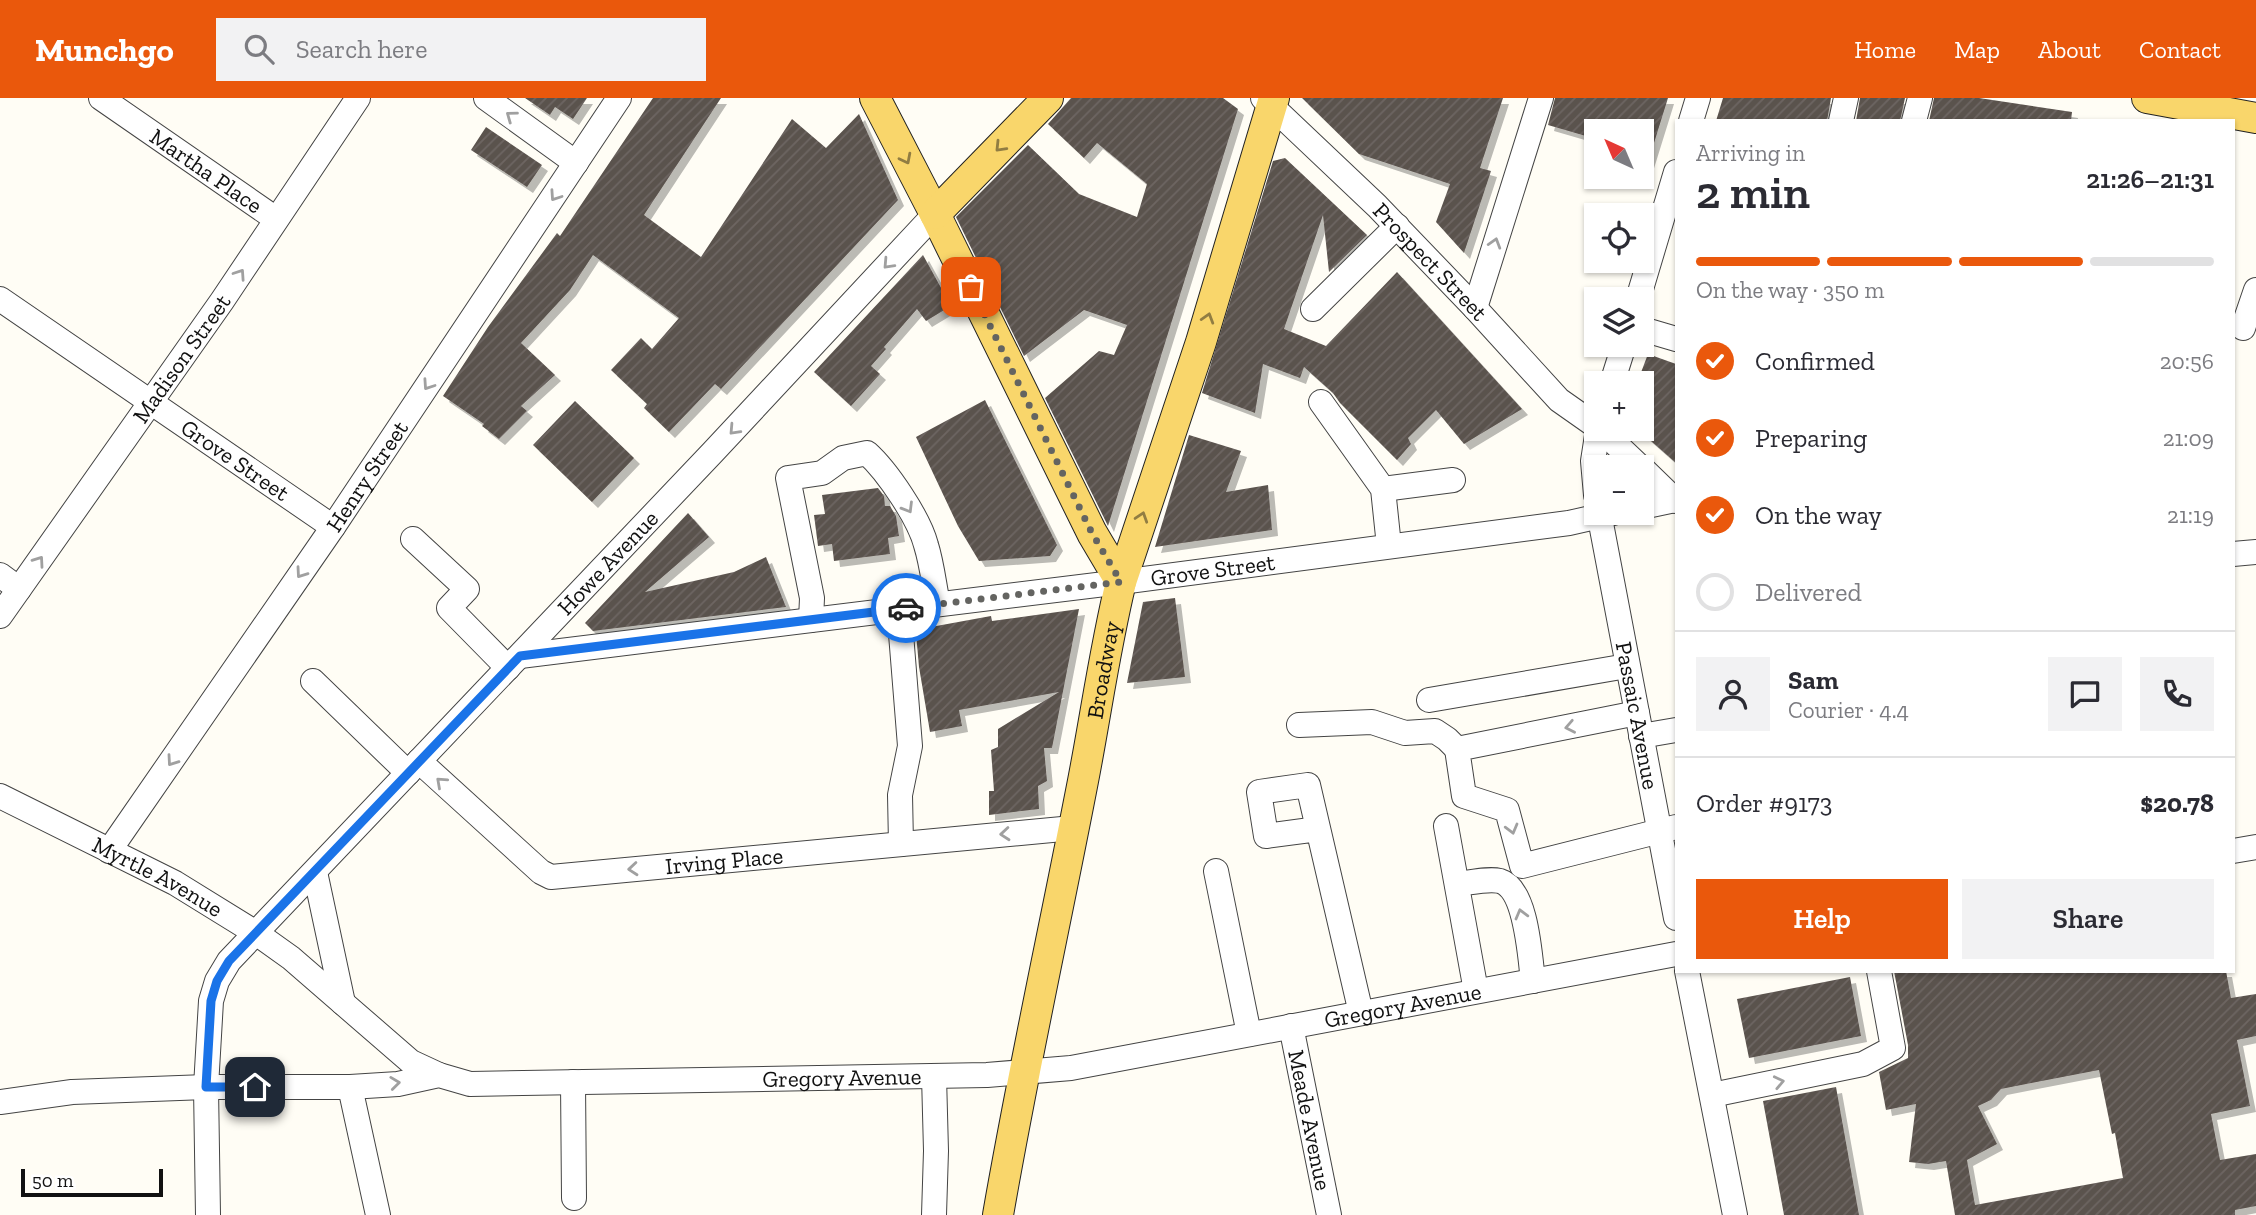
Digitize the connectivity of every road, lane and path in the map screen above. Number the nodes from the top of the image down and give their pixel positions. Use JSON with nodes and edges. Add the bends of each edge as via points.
{"nodes":[{"id":1,"x":102,"y":98,"type":"edge"},
{"id":2,"x":358,"y":98,"type":"edge"},
{"id":3,"x":486,"y":98,"type":"edge"},
{"id":4,"x":619,"y":98,"type":"edge"},
{"id":5,"x":875,"y":98,"type":"edge"},
{"id":6,"x":1048,"y":98,"type":"edge"},
{"id":7,"x":1541,"y":98,"type":"edge"},
{"id":8,"x":1698,"y":98,"type":"edge"},
{"id":9,"x":1846,"y":98,"type":"edge"},
{"id":10,"x":1920,"y":98,"type":"edge"},
{"id":11,"x":2147,"y":98,"type":"edge"},
{"id":12,"x":2231,"y":98,"type":"edge"},
{"id":13,"x":1270,"y":101,"type":"edge"},
{"id":14,"x":2256,"y":109,"type":"edge"},
{"id":15,"x":2175,"y":112,"type":"edge"},
{"id":16,"x":2256,"y":118,"type":"edge"},
{"id":17,"x":1692,"y":119,"type":"edge"},
{"id":18,"x":1841,"y":119,"type":"edge"},
{"id":19,"x":1915,"y":119,"type":"edge"},
{"id":20,"x":576,"y":163,"type":"junction"},
{"id":21,"x":1675,"y":179,"type":"edge"},
{"id":22,"x":1671,"y":209,"type":"edge"},
{"id":23,"x":935,"y":214,"type":"junction"},
{"id":24,"x":276,"y":219,"type":"junction"},
{"id":25,"x":1397,"y":226,"type":"junction"},
{"id":26,"x":1642,"y":287,"type":"edge"},
{"id":27,"x":2256,"y":290,"type":"edge"},
{"id":28,"x":0,"y":299,"type":"edge"},
{"id":29,"x":1475,"y":308,"type":"junction"},
{"id":30,"x":1313,"y":309,"type":"dead end"},
{"id":31,"x":2244,"y":328,"type":"edge"},
{"id":32,"x":1654,"y":332,"type":"edge"},
{"id":33,"x":1675,"y":339,"type":"edge"},
{"id":34,"x":150,"y":402,"type":"junction"},
{"id":35,"x":1321,"y":402,"type":"dead end"},
{"id":36,"x":1584,"y":418,"type":"edge"},
{"id":37,"x":1612,"y":441,"type":"edge"},
{"id":38,"x":1627,"y":455,"type":"edge"},
{"id":39,"x":1453,"y":480,"type":"dead end"},
{"id":40,"x":1654,"y":480,"type":"edge"},
{"id":41,"x":1383,"y":489,"type":"junction"},
{"id":42,"x":1675,"y":500,"type":"edge"},
{"id":43,"x":1675,"y":501,"type":"edge"},
{"id":44,"x":1654,"y":505,"type":"edge"},
{"id":45,"x":1584,"y":517,"type":"edge"},
{"id":46,"x":1605,"y":525,"type":"edge"},
{"id":47,"x":333,"y":527,"type":"junction"},
{"id":48,"x":413,"y":539,"type":"dead end"},
{"id":49,"x":1389,"y":546,"type":"junction"},
{"id":50,"x":2256,"y":552,"type":"edge"},
{"id":51,"x":2235,"y":554,"type":"edge"},
{"id":52,"x":10,"y":582,"type":"edge"},
{"id":53,"x":1121,"y":582,"type":"junction"},
{"id":54,"x":938,"y":604,"type":"junction"},
{"id":55,"x":899,"y":609,"type":"junction"},
{"id":56,"x":0,"y":617,"type":"edge"},
{"id":57,"x":811,"y":620,"type":"junction"},
{"id":58,"x":514,"y":662,"type":"junction"},
{"id":59,"x":1627,"y":666,"type":"junction"},
{"id":60,"x":313,"y":681,"type":"dead end"},
{"id":61,"x":1429,"y":700,"type":"dead end"},
{"id":62,"x":1639,"y":725,"type":"junction"},
{"id":63,"x":1299,"y":726,"type":"dead end"},
{"id":64,"x":1675,"y":730,"type":"edge"},
{"id":65,"x":1457,"y":749,"type":"junction"},
{"id":66,"x":414,"y":767,"type":"junction"},
{"id":67,"x":0,"y":796,"type":"edge"},
{"id":68,"x":1446,"y":826,"type":"dead end"},
{"id":69,"x":1073,"y":828,"type":"junction"},
{"id":70,"x":1318,"y":829,"type":"dead end"},
{"id":71,"x":1668,"y":830,"type":"edge"},
{"id":72,"x":901,"y":844,"type":"junction"},
{"id":73,"x":2256,"y":847,"type":"edge"},
{"id":74,"x":109,"y":851,"type":"junction"},
{"id":75,"x":2235,"y":851,"type":"edge"},
{"id":76,"x":315,"y":872,"type":"junction"},
{"id":77,"x":1216,"y":872,"type":"dead end"},
{"id":78,"x":1457,"y":884,"type":"junction"},
{"id":79,"x":1675,"y":907,"type":"edge"},
{"id":80,"x":256,"y":933,"type":"junction"},
{"id":81,"x":1675,"y":954,"type":"edge"},
{"id":82,"x":1687,"y":973,"type":"edge"},
{"id":83,"x":1880,"y":973,"type":"edge"},
{"id":84,"x":1533,"y":981,"type":"junction"},
{"id":85,"x":1476,"y":991,"type":"junction"},
{"id":86,"x":343,"y":1003,"type":"junction"},
{"id":87,"x":1361,"y":1013,"type":"junction"},
{"id":88,"x":1292,"y":1026,"type":"junction"},
{"id":89,"x":1249,"y":1034,"type":"junction"},
{"id":90,"x":1024,"y":1072,"type":"junction"},
{"id":91,"x":439,"y":1075,"type":"junction"},
{"id":92,"x":934,"y":1076,"type":"junction"},
{"id":93,"x":573,"y":1082,"type":"junction"},
{"id":94,"x":206,"y":1087,"type":"junction"},
{"id":95,"x":350,"y":1087,"type":"junction"},
{"id":96,"x":1712,"y":1095,"type":"junction"},
{"id":97,"x":0,"y":1102,"type":"edge"},
{"id":98,"x":574,"y":1198,"type":"dead end"},
{"id":99,"x":208,"y":1215,"type":"edge"},
{"id":100,"x":378,"y":1215,"type":"edge"},
{"id":101,"x":934,"y":1215,"type":"edge"},
{"id":102,"x":998,"y":1215,"type":"edge"},
{"id":103,"x":1329,"y":1215,"type":"edge"},
{"id":104,"x":1735,"y":1215,"type":"edge"}],
"edges":[{"from":1,"to":24,"type":"street","name":"Martha Place"},
{"from":2,"to":24,"type":"street","name":"Madison Street"},
{"from":20,"to":3,"type":"street","one_way":true},
{"from":4,"to":20,"type":"street","name":"Henry Street"},
{"from":5,"to":23,"type":"main road","one_way":true},
{"from":6,"to":23,"type":"main road","name":"Howe Avenue","one_way":true},
{"from":29,"to":7,"type":"street","one_way":true},
{"from":8,"to":17,"type":"street"},
{"from":9,"to":18,"type":"street"},
{"from":10,"to":19,"type":"street"},
{"from":11,"to":15,"type":"main road"},
{"from":12,"to":14,"type":"street"},
{"from":13,"to":25,"type":"street","name":"Prospect Street"},
{"from":53,"to":13,"type":"main road","name":"Broadway","one_way":true,"via":[[1201,342]]},
{"from":15,"to":16,"type":"main road"},
{"from":20,"to":47,"type":"street","name":"Henry Street","one_way":true},
{"from":21,"to":22,"type":"street"},
{"from":22,"to":26,"type":"street"},
{"from":23,"to":53,"type":"main road","via":[[1092,533]]},
{"from":23,"to":58,"type":"street","name":"Howe Avenue","one_way":true},
{"from":34,"to":24,"type":"street","name":"Madison Street","one_way":true},
{"from":25,"to":29,"type":"street","name":"Prospect Street"},
{"from":25,"to":30,"type":"street"},
{"from":27,"to":31,"type":"street"},
{"from":28,"to":34,"type":"street","name":"Grove Street"},
{"from":29,"to":36,"type":"street","name":"Prospect Street","via":[[1559,400]]},
{"from":32,"to":33,"type":"street"},
{"from":34,"to":47,"type":"street","name":"Grove Street"},
{"from":52,"to":34,"type":"street","name":"Madison Street","one_way":true},
{"from":35,"to":41,"type":"street"},
{"from":37,"to":38,"type":"street","name":"Prospect Street"},
{"from":39,"to":41,"type":"street"},
{"from":40,"to":42,"type":"street","name":"Prospect Street"},
{"from":41,"to":49,"type":"street"},
{"from":43,"to":44,"type":"street"},
{"from":45,"to":49,"type":"street","name":"Grove Street","via":[[1569,523]]},
{"from":46,"to":59,"type":"street","name":"Passaic Avenue"},
{"from":47,"to":74,"type":"street","name":"Henry Street","one_way":true},
{"from":48,"to":58,"type":"street","via":[[467,589],[449,608]]},
{"from":49,"to":53,"type":"street","name":"Grove Street"},
{"from":50,"to":51,"type":"street"},
{"from":52,"to":56,"type":"street","name":"Madison Street"},
{"from":53,"to":54,"type":"street","name":"Grove Street"},
{"from":53,"to":69,"type":"main road","name":"Broadway"},
{"from":54,"to":55,"type":"street","name":"Grove Street"},
{"from":57,"to":54,"type":"street","one_way":true,"via":[[812,598],[788,478],[822,473],[843,458],[867,453],[904,501],[926,543]]},
{"from":55,"to":57,"type":"street","name":"Grove Street"},
{"from":55,"to":72,"type":"street","via":[[910,746],[900,795]]},
{"from":57,"to":58,"type":"street","name":"Grove Street"},
{"from":58,"to":66,"type":"street","name":"Howe Avenue"},
{"from":59,"to":61,"type":"street"},
{"from":59,"to":62,"type":"street","name":"Passaic Avenue"},
{"from":60,"to":66,"type":"street","name":"Irving Place"},
{"from":62,"to":64,"type":"street"},
{"from":62,"to":65,"type":"street","one_way":true},
{"from":62,"to":71,"type":"street","name":"Passaic Avenue"},
{"from":63,"to":65,"type":"street","via":[[1372,722],[1405,733],[1434,732]]},
{"from":65,"to":71,"type":"street","one_way":true,"via":[[1464,796],[1507,810],[1521,866]]},
{"from":72,"to":66,"type":"street","name":"Irving Place","one_way":true,"via":[[551,877]]},
{"from":66,"to":76,"type":"street","name":"Howe Avenue"},
{"from":67,"to":74,"type":"street","name":"Myrtle Avenue"},
{"from":68,"to":78,"type":"street"},
{"from":69,"to":72,"type":"street","name":"Irving Place","one_way":true},
{"from":69,"to":90,"type":"main road","name":"Broadway"},
{"from":70,"to":87,"type":"street"},
{"from":71,"to":79,"type":"street","name":"Passaic Avenue"},
{"from":73,"to":75,"type":"street"},
{"from":74,"to":80,"type":"street","name":"Myrtle Avenue","via":[[174,883]]},
{"from":76,"to":80,"type":"street","name":"Howe Avenue"},
{"from":76,"to":86,"type":"street"},
{"from":77,"to":89,"type":"street"},
{"from":84,"to":78,"type":"street","one_way":true,"via":[[1514,893],[1498,881]]},
{"from":78,"to":85,"type":"street"},
{"from":80,"to":86,"type":"street","name":"Myrtle Avenue"},
{"from":80,"to":94,"type":"street","name":"Howe Avenue","via":[[217,981],[211,1001]]},
{"from":81,"to":84,"type":"street","name":"Gregory Avenue"},
{"from":82,"to":96,"type":"street"},
{"from":96,"to":83,"type":"street","one_way":true,"via":[[1863,1064],[1893,1048]]},
{"from":84,"to":85,"type":"street","name":"Gregory Avenue"},
{"from":85,"to":87,"type":"street","name":"Gregory Avenue"},
{"from":86,"to":91,"type":"street","name":"Myrtle Avenue","via":[[411,1062]]},
{"from":87,"to":88,"type":"street","name":"Gregory Avenue"},
{"from":88,"to":89,"type":"street","name":"Gregory Avenue"},
{"from":88,"to":103,"type":"street","name":"Meade Avenue"},
{"from":89,"to":90,"type":"street","name":"Gregory Avenue","via":[[1071,1068]]},
{"from":90,"to":92,"type":"street","name":"Gregory Avenue"},
{"from":90,"to":102,"type":"main road","name":"Broadway"},
{"from":91,"to":93,"type":"street","name":"Gregory Avenue","via":[[470,1084]]},
{"from":95,"to":91,"type":"street","name":"Gregory Avenue","one_way":true},
{"from":92,"to":93,"type":"street","name":"Gregory Avenue"},
{"from":92,"to":101,"type":"street"},
{"from":93,"to":98,"type":"street"},
{"from":94,"to":95,"type":"street","name":"Gregory Avenue"},
{"from":94,"to":97,"type":"street","name":"Gregory Avenue","via":[[72,1091]]},
{"from":94,"to":99,"type":"street","name":"Howe Avenue"},
{"from":95,"to":100,"type":"street"},
{"from":96,"to":104,"type":"street"}]}
